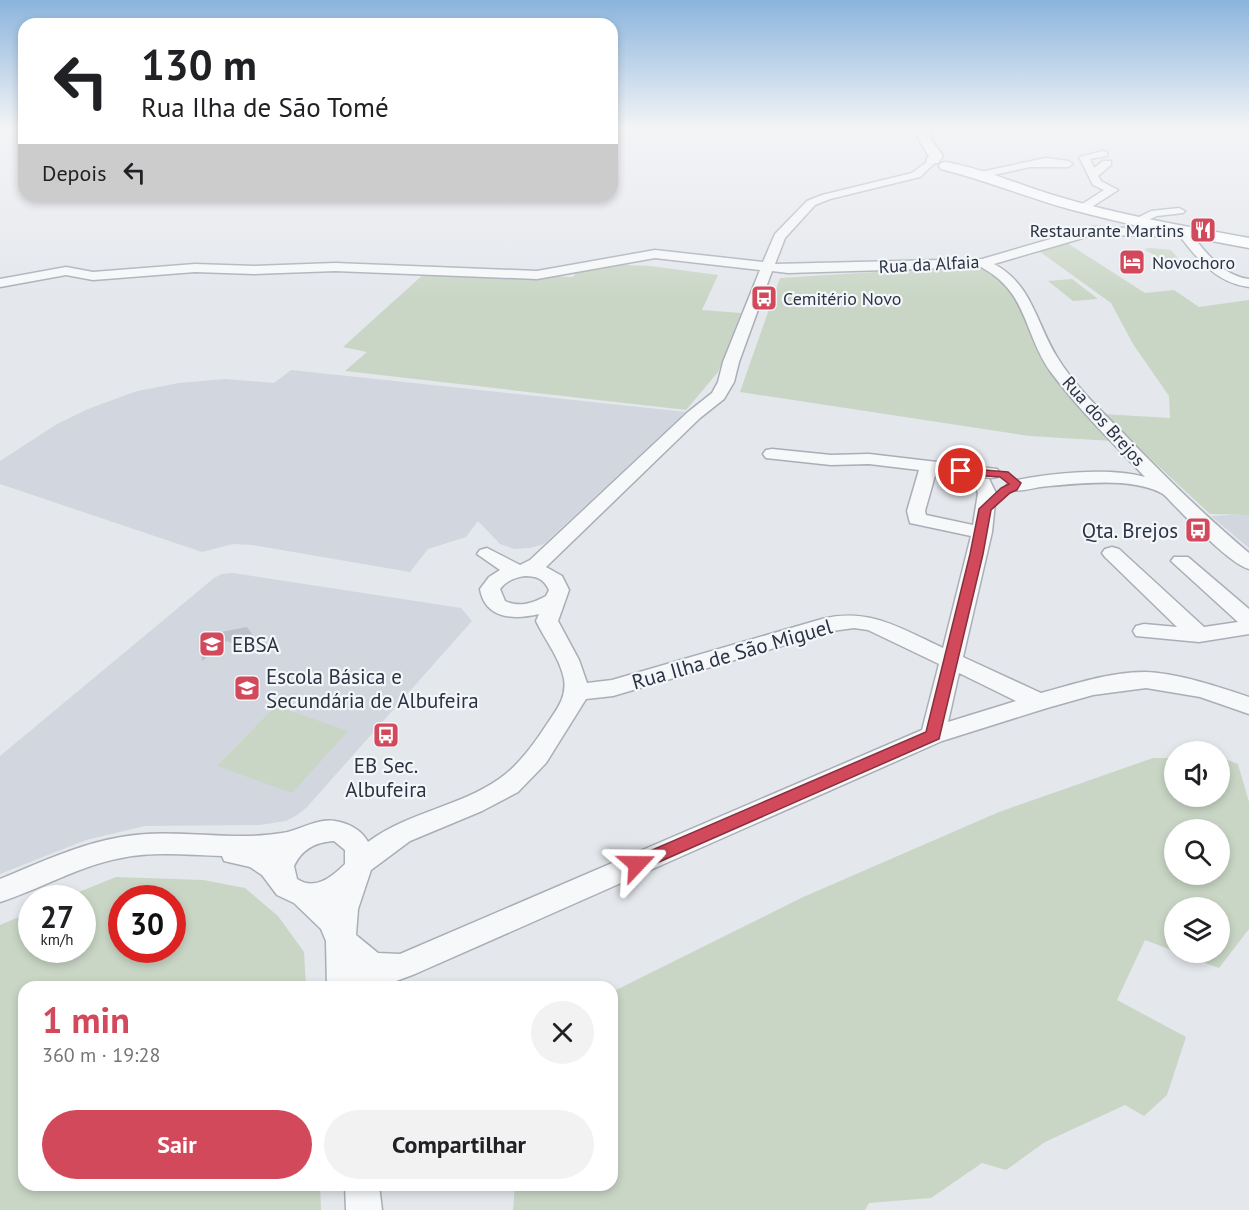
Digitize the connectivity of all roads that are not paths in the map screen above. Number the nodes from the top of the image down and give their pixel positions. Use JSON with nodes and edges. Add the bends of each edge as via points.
{"nodes":[{"id":1,"x":875,"y":184,"type":"edge"},
{"id":2,"x":1017,"y":184,"type":"edge"},
{"id":3,"x":1100,"y":184,"type":"edge"},
{"id":4,"x":1083,"y":208,"type":"junction"},
{"id":5,"x":1179,"y":211,"type":"dead end"},
{"id":6,"x":1137,"y":221,"type":"junction"},
{"id":7,"x":1157,"y":228,"type":"junction"},
{"id":8,"x":1186,"y":233,"type":"junction"},
{"id":9,"x":1249,"y":243,"type":"edge"},
{"id":10,"x":983,"y":263,"type":"junction"},
{"id":11,"x":768,"y":266,"type":"junction"},
{"id":12,"x":0,"y":283,"type":"edge"},
{"id":13,"x":1249,"y":283,"type":"edge"},
{"id":14,"x":772,"y":454,"type":"dead end"},
{"id":15,"x":928,"y":466,"type":"junction"},
{"id":16,"x":1131,"y":475,"type":"junction"},
{"id":17,"x":1000,"y":481,"type":"junction"},
{"id":18,"x":981,"y":532,"type":"junction"},
{"id":19,"x":567,"y":538,"type":"junction"},
{"id":20,"x":1112,"y":553,"type":"dead end"},
{"id":21,"x":1181,"y":561,"type":"dead end"},
{"id":22,"x":1249,"y":563,"type":"edge"},
{"id":23,"x":521,"y":570,"type":"junction"},
{"id":24,"x":554,"y":579,"type":"junction"},
{"id":25,"x":553,"y":601,"type":"junction"},
{"id":26,"x":506,"y":609,"type":"junction"},
{"id":27,"x":1249,"y":620,"type":"edge"},
{"id":28,"x":1249,"y":627,"type":"edge"},
{"id":29,"x":1144,"y":632,"type":"dead end"},
{"id":30,"x":1199,"y":635,"type":"junction"},
{"id":31,"x":555,"y":641,"type":"junction"},
{"id":32,"x":952,"y":661,"type":"junction"},
{"id":33,"x":576,"y":692,"type":"junction"},
{"id":34,"x":1039,"y":702,"type":"junction"},
{"id":35,"x":1249,"y":706,"type":"edge"},
{"id":36,"x":933,"y":735,"type":"junction"},
{"id":37,"x":406,"y":831,"type":"junction"},
{"id":38,"x":350,"y":837,"type":"junction"},
{"id":39,"x":298,"y":841,"type":"junction"},
{"id":40,"x":196,"y":843,"type":"junction"},
{"id":41,"x":358,"y":868,"type":"junction"},
{"id":42,"x":291,"y":887,"type":"junction"},
{"id":43,"x":0,"y":891,"type":"edge"},
{"id":44,"x":340,"y":939,"type":"junction"},
{"id":45,"x":396,"y":976,"type":"edge"},
{"id":46,"x":343,"y":981,"type":"edge"},
{"id":47,"x":372,"y":981,"type":"edge"},
{"id":48,"x":362,"y":1191,"type":"edge"},
{"id":49,"x":364,"y":1210,"type":"edge"}],
"edges":[{"from":1,"to":11,"type":"street","via":[[811,202],[779,237]]},
{"from":2,"to":4,"type":"main road"},
{"from":3,"to":4,"type":"street","via":[[1112,190]]},
{"from":4,"to":6,"type":"main road"},
{"from":5,"to":6,"type":"street","via":[[1155,213]]},
{"from":6,"to":7,"type":"main road"},
{"from":7,"to":8,"type":"main road"},
{"from":7,"to":10,"type":"street","name":"Rua da Alfaia","via":[[1092,231]]},
{"from":8,"to":9,"type":"main road"},
{"from":8,"to":13,"type":"street","via":[[1220,273],[1236,283]]},
{"from":10,"to":11,"type":"street","name":"Rua da Alfaia","via":[[840,269]]},
{"from":10,"to":16,"type":"street","name":"Rua dos Brejos","via":[[1016,284],[1040,342],[1057,368],[1134,455],[1136,463]]},
{"from":11,"to":12,"type":"street","name":"Rua da Alfaia","via":[[655,254],[537,274],[335,267],[195,268],[93,276],[66,271]]},
{"from":11,"to":19,"type":"street","via":[[718,396]]},
{"from":14,"to":15,"type":"street"},
{"from":15,"to":17,"type":"street"},
{"from":15,"to":18,"type":"street","via":[[917,519]]},
{"from":16,"to":17,"type":"street"},
{"from":16,"to":22,"type":"street","via":[[1171,493]]},
{"from":17,"to":18,"type":"street","via":[[985,509]]},
{"from":18,"to":32,"type":"street"},
{"from":19,"to":23,"type":"street","via":[[537,564]]},
{"from":19,"to":24,"type":"street","via":[[556,558]]},
{"from":20,"to":30,"type":"street"},
{"from":21,"to":27,"type":"street"},
{"from":23,"to":24,"type":"street","via":[[537,571]]},
{"from":23,"to":26,"type":"street","via":[[495,581],[489,589],[497,605]]},
{"from":24,"to":25,"type":"street","via":[[559,590]]},
{"from":25,"to":26,"type":"street","via":[[537,610]]},
{"from":25,"to":31,"type":"street","via":[[548,621]]},
{"from":26,"to":31,"type":"street"},
{"from":28,"to":30,"type":"street"},
{"from":29,"to":30,"type":"street"},
{"from":31,"to":33,"type":"street","via":[[575,669]]},
{"from":32,"to":33,"type":"street","name":"Rua Ilha de São Miguel","via":[[873,624],[854,621],[830,624],[613,688]]},
{"from":32,"to":34,"type":"street","name":"Rua Ilha de São Miguel"},
{"from":32,"to":36,"type":"street"},
{"from":33,"to":37,"type":"street","via":[[527,770],[491,796]]},
{"from":34,"to":35,"type":"street","via":[[1093,687],[1146,680],[1203,690]]},
{"from":34,"to":36,"type":"street"},
{"from":36,"to":45,"type":"street"},
{"from":37,"to":38,"type":"street"},
{"from":37,"to":41,"type":"street","via":[[380,847]]},
{"from":38,"to":39,"type":"street","via":[[325,832]]},
{"from":38,"to":41,"type":"street","via":[[360,853]]},
{"from":39,"to":40,"type":"street","via":[[254,846]]},
{"from":39,"to":42,"type":"street","via":[[280,863]]},
{"from":40,"to":42,"type":"street","via":[[263,862]]},
{"from":40,"to":43,"type":"street","via":[[136,845],[50,870]]},
{"from":41,"to":42,"type":"street","via":[[344,885],[330,892],[316,895]]},
{"from":41,"to":44,"type":"street","via":[[344,908]]},
{"from":42,"to":44,"type":"street","via":[[331,921]]},
{"from":44,"to":45,"type":"street","via":[[355,954]]},
{"from":44,"to":46,"type":"street"},
{"from":45,"to":47,"type":"street"},
{"from":48,"to":49,"type":"street"}]}
